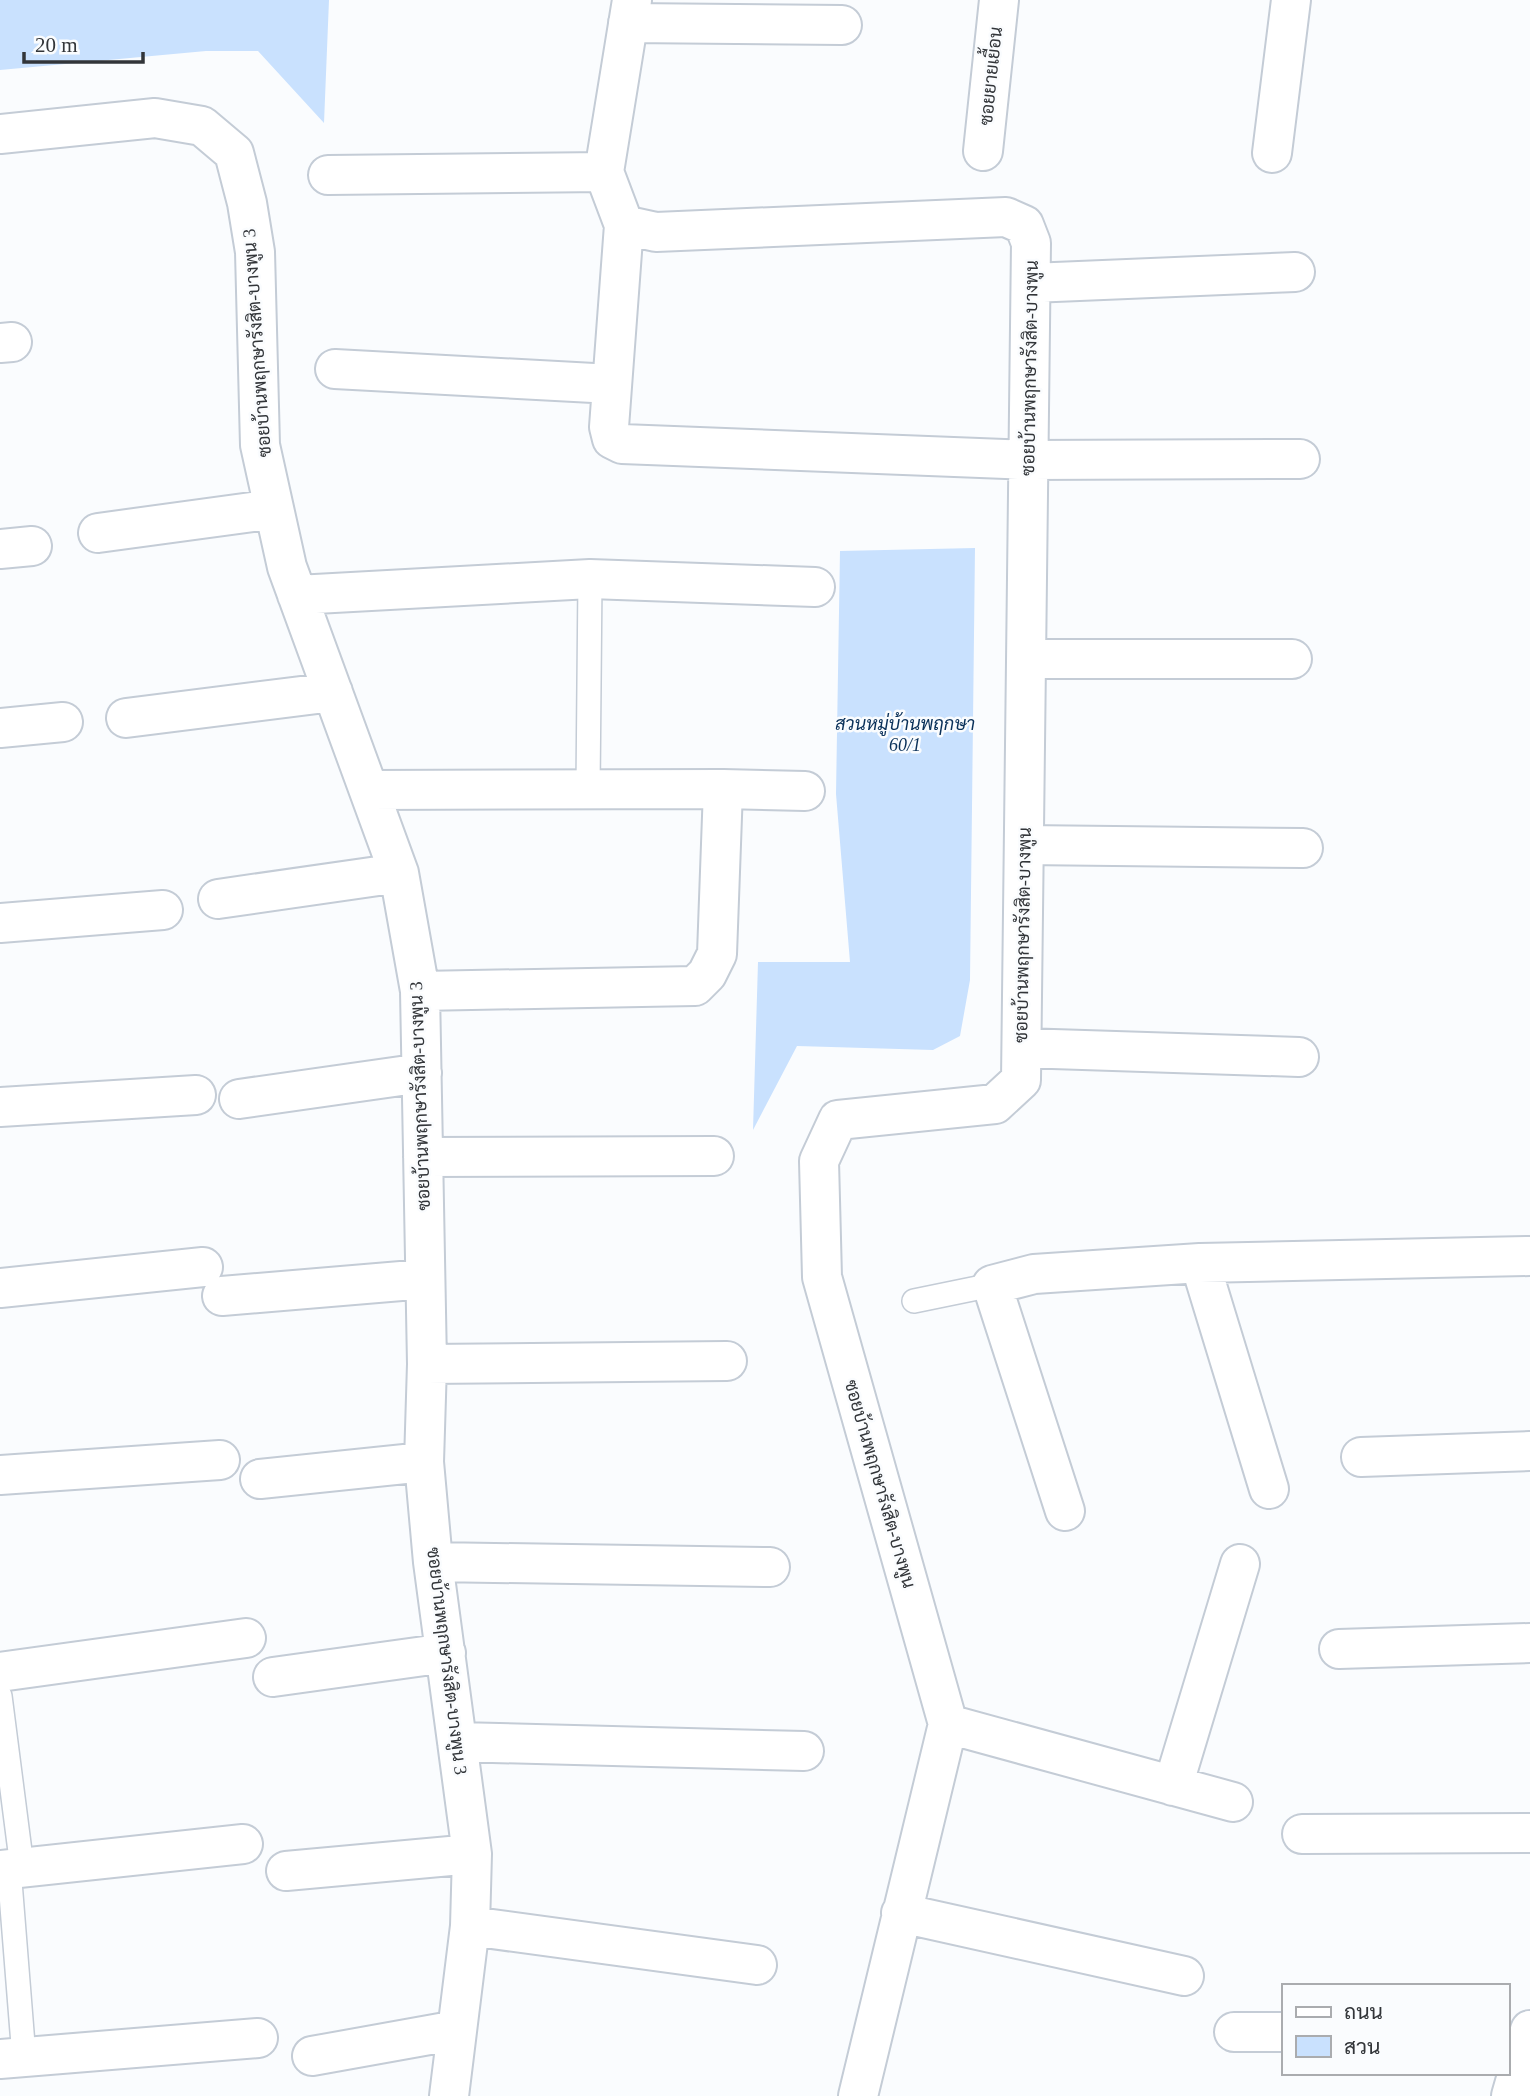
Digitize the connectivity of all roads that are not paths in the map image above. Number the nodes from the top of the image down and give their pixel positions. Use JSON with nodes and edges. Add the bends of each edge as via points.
{"nodes":[{"id":1,"x":999,"y":0,"type":"edge"},
{"id":2,"x":1292,"y":0,"type":"edge"},
{"id":3,"x":630,"y":11,"type":"edge"},
{"id":4,"x":842,"y":24,"type":"dead end"},
{"id":5,"x":0,"y":134,"type":"edge"},
{"id":6,"x":983,"y":151,"type":"dead end"},
{"id":7,"x":1272,"y":153,"type":"dead end"},
{"id":8,"x":604,"y":172,"type":"junction"},
{"id":9,"x":328,"y":176,"type":"dead end"},
{"id":10,"x":624,"y":225,"type":"junction"},
{"id":11,"x":1295,"y":272,"type":"dead end"},
{"id":12,"x":1031,"y":283,"type":"junction"},
{"id":13,"x":335,"y":369,"type":"dead end"},
{"id":14,"x":612,"y":384,"type":"junction"},
{"id":15,"x":1300,"y":459,"type":"dead end"},
{"id":16,"x":1029,"y":460,"type":"junction"},
{"id":17,"x":274,"y":509,"type":"junction"},
{"id":18,"x":98,"y":533,"type":"dead end"},
{"id":19,"x":590,"y":579,"type":"junction"},
{"id":20,"x":816,"y":587,"type":"dead end"},
{"id":21,"x":298,"y":596,"type":"junction"},
{"id":22,"x":1027,"y":659,"type":"junction"},
{"id":23,"x":1292,"y":659,"type":"dead end"},
{"id":24,"x":333,"y":692,"type":"junction"},
{"id":25,"x":126,"y":718,"type":"dead end"},
{"id":26,"x":63,"y":722,"type":"dead end"},
{"id":27,"x":0,"y":728,"type":"edge"},
{"id":28,"x":588,"y":789,"type":"junction"},
{"id":29,"x":723,"y":789,"type":"junction"},
{"id":30,"x":369,"y":790,"type":"junction"},
{"id":31,"x":805,"y":791,"type":"dead end"},
{"id":32,"x":1024,"y":845,"type":"junction"},
{"id":33,"x":1303,"y":848,"type":"dead end"},
{"id":34,"x":399,"y":873,"type":"junction"},
{"id":35,"x":218,"y":899,"type":"dead end"},
{"id":36,"x":163,"y":909,"type":"dead end"},
{"id":37,"x":0,"y":923,"type":"edge"},
{"id":38,"x":420,"y":991,"type":"junction"},
{"id":39,"x":1022,"y":1048,"type":"junction"},
{"id":40,"x":1299,"y":1057,"type":"dead end"},
{"id":41,"x":422,"y":1073,"type":"junction"},
{"id":42,"x":196,"y":1095,"type":"dead end"},
{"id":43,"x":239,"y":1099,"type":"dead end"},
{"id":44,"x":0,"y":1107,"type":"edge"},
{"id":45,"x":714,"y":1156,"type":"dead end"},
{"id":46,"x":423,"y":1157,"type":"junction"},
{"id":47,"x":1530,"y":1256,"type":"edge"},
{"id":48,"x":1200,"y":1262,"type":"junction"},
{"id":49,"x":425,"y":1279,"type":"junction"},
{"id":50,"x":992,"y":1285,"type":"junction"},
{"id":51,"x":0,"y":1288,"type":"edge"},
{"id":52,"x":914,"y":1301,"type":"dead end"},
{"id":53,"x":727,"y":1362,"type":"dead end"},
{"id":54,"x":427,"y":1364,"type":"junction"},
{"id":55,"x":1530,"y":1451,"type":"edge"},
{"id":56,"x":1361,"y":1457,"type":"dead end"},
{"id":57,"x":220,"y":1460,"type":"dead end"},
{"id":58,"x":424,"y":1462,"type":"junction"},
{"id":59,"x":0,"y":1475,"type":"edge"},
{"id":60,"x":260,"y":1479,"type":"dead end"},
{"id":61,"x":1269,"y":1489,"type":"dead end"},
{"id":62,"x":1065,"y":1511,"type":"dead end"},
{"id":63,"x":433,"y":1562,"type":"junction"},
{"id":64,"x":1240,"y":1564,"type":"dead end"},
{"id":65,"x":770,"y":1567,"type":"dead end"},
{"id":66,"x":246,"y":1638,"type":"dead end"},
{"id":67,"x":1530,"y":1643,"type":"edge"},
{"id":68,"x":1339,"y":1649,"type":"dead end"},
{"id":69,"x":446,"y":1653,"type":"junction"},
{"id":70,"x":0,"y":1672,"type":"edge"},
{"id":71,"x":273,"y":1677,"type":"dead end"},
{"id":72,"x":0,"y":1696,"type":"edge"},
{"id":73,"x":948,"y":1724,"type":"junction"},
{"id":74,"x":457,"y":1742,"type":"junction"},
{"id":75,"x":804,"y":1751,"type":"dead end"},
{"id":76,"x":1173,"y":1786,"type":"junction"},
{"id":77,"x":1233,"y":1802,"type":"dead end"},
{"id":78,"x":1530,"y":1833,"type":"edge"},
{"id":79,"x":1302,"y":1834,"type":"dead end"},
{"id":80,"x":243,"y":1844,"type":"dead end"},
{"id":81,"x":472,"y":1854,"type":"junction"},
{"id":82,"x":10,"y":1869,"type":"edge"},
{"id":83,"x":286,"y":1871,"type":"dead end"},
{"id":84,"x":901,"y":1913,"type":"junction"},
{"id":85,"x":470,"y":1926,"type":"junction"},
{"id":86,"x":757,"y":1965,"type":"dead end"},
{"id":87,"x":1184,"y":1976,"type":"dead end"},
{"id":88,"x":457,"y":2030,"type":"junction"},
{"id":89,"x":1509,"y":2030,"type":"edge"},
{"id":90,"x":1530,"y":2030,"type":"edge"},
{"id":91,"x":1234,"y":2032,"type":"dead end"},
{"id":92,"x":1282,"y":2032,"type":"edge"},
{"id":93,"x":258,"y":2038,"type":"dead end"},
{"id":94,"x":312,"y":2056,"type":"dead end"},
{"id":95,"x":12,"y":2058,"type":"edge"},
{"id":96,"x":449,"y":2096,"type":"edge"},
{"id":97,"x":858,"y":2096,"type":"edge"},
{"id":98,"x":1511,"y":2096,"type":"edge"}],
"edges":[{"from":1,"to":6,"type":"street","name":"ซอยยายเยื้อน"},
{"from":2,"to":7,"type":"street"},
{"from":3,"to":4,"type":"street"},
{"from":3,"to":8,"type":"street"},
{"from":5,"to":17,"type":"street","name":"ซอยบ้านพฤกษารังสิต-บางพูน 3","via":[[155,118],[201,126],[234,153],[255,253],[260,445]]},
{"from":8,"to":9,"type":"street"},
{"from":8,"to":10,"type":"street"},
{"from":10,"to":12,"type":"street","name":"ซอยบ้านพฤกษารังสิต-บางพูน","via":[[656,232],[1006,217],[1024,225],[1031,243]]},
{"from":10,"to":14,"type":"street"},
{"from":11,"to":12,"type":"street"},
{"from":12,"to":16,"type":"street","name":"ซอยบ้านพฤกษารังสิต-บางพูน"},
{"from":13,"to":14,"type":"street"},
{"from":14,"to":16,"type":"street","via":[[609,427],[612,439],[622,443]]},
{"from":15,"to":16,"type":"street"},
{"from":16,"to":22,"type":"street","name":"ซอยบ้านพฤกษารังสิต-บางพูน"},
{"from":17,"to":18,"type":"street"},
{"from":17,"to":21,"type":"street","name":"ซอยบ้านพฤกษารังสิต-บางพูน 3"},
{"from":19,"to":20,"type":"street"},
{"from":19,"to":21,"type":"street"},
{"from":19,"to":28,"type":"lane"},
{"from":21,"to":24,"type":"street","name":"ซอยบ้านพฤกษารังสิต-บางพูน 3"},
{"from":22,"to":23,"type":"street"},
{"from":22,"to":32,"type":"street","name":"ซอยบ้านพฤกษารังสิต-บางพูน"},
{"from":24,"to":25,"type":"street"},
{"from":24,"to":30,"type":"street","name":"ซอยบ้านพฤกษารังสิต-บางพูน 3"},
{"from":26,"to":27,"type":"street"},
{"from":28,"to":29,"type":"street"},
{"from":28,"to":30,"type":"street"},
{"from":29,"to":31,"type":"street"},
{"from":29,"to":38,"type":"street","via":[[717,954],[695,986]]},
{"from":30,"to":34,"type":"street","name":"ซอยบ้านพฤกษารังสิต-บางพูน 3"},
{"from":32,"to":33,"type":"street"},
{"from":32,"to":39,"type":"street","name":"ซอยบ้านพฤกษารังสิต-บางพูน"},
{"from":34,"to":35,"type":"street"},
{"from":34,"to":38,"type":"street","name":"ซอยบ้านพฤกษารังสิต-บางพูน 3"},
{"from":36,"to":37,"type":"street"},
{"from":38,"to":41,"type":"street","name":"ซอยบ้านพฤกษารังสิต-บางพูน 3"},
{"from":39,"to":40,"type":"street"},
{"from":39,"to":73,"type":"street","name":"ซอยบ้านพฤกษารังสิต-บางพูน","via":[[1021,1080],[995,1104],[838,1120],[819,1161],[822,1277]]},
{"from":41,"to":43,"type":"street"},
{"from":41,"to":46,"type":"street","name":"ซอยบ้านพฤกษารังสิต-บางพูน 3"},
{"from":42,"to":44,"type":"street"},
{"from":45,"to":46,"type":"street"},
{"from":46,"to":49,"type":"street","name":"ซอยบ้านพฤกษารังสิต-บางพูน 3"},
{"from":47,"to":48,"type":"street"},
{"from":48,"to":50,"type":"street","via":[[1034,1274]]},
{"from":48,"to":61,"type":"street"},
{"from":49,"to":51,"type":"street"},
{"from":49,"to":54,"type":"street","name":"ซอยบ้านพฤกษารังสิต-บางพูน 3"},
{"from":50,"to":52,"type":"lane"},
{"from":50,"to":62,"type":"street"},
{"from":53,"to":54,"type":"street"},
{"from":54,"to":58,"type":"street","name":"ซอยบ้านพฤกษารังสิต-บางพูน 3"},
{"from":55,"to":56,"type":"street"},
{"from":57,"to":59,"type":"street"},
{"from":58,"to":60,"type":"street"},
{"from":58,"to":63,"type":"street","name":"ซอยบ้านพฤกษารังสิต-บางพูน 3"},
{"from":63,"to":65,"type":"street"},
{"from":63,"to":69,"type":"street","name":"ซอยบ้านพฤกษารังสิต-บางพูน 3"},
{"from":64,"to":76,"type":"street"},
{"from":66,"to":70,"type":"street"},
{"from":67,"to":68,"type":"street"},
{"from":69,"to":71,"type":"street"},
{"from":69,"to":74,"type":"street","name":"ซอยบ้านพฤกษารังสิต-บางพูน 3"},
{"from":72,"to":82,"type":"lane"},
{"from":73,"to":76,"type":"street"},
{"from":73,"to":84,"type":"street","name":"ซอยบ้านพฤกษารังสิต-บางพูน"},
{"from":74,"to":75,"type":"street"},
{"from":74,"to":81,"type":"street","name":"ซอยบ้านพฤกษารังสิต-บางพูน 3"},
{"from":76,"to":77,"type":"street"},
{"from":78,"to":79,"type":"street"},
{"from":80,"to":82,"type":"street"},
{"from":81,"to":83,"type":"street"},
{"from":81,"to":85,"type":"street","name":"ซอยบ้านพฤกษารังสิต-บางพูน 3"},
{"from":82,"to":95,"type":"lane"},
{"from":84,"to":87,"type":"street"},
{"from":84,"to":97,"type":"street","name":"ซอยบ้านพฤกษารังสิต-บางพูน"},
{"from":85,"to":86,"type":"street"},
{"from":85,"to":88,"type":"street","name":"ซอยบ้านพฤกษารังสิต-บางพูน 3"},
{"from":88,"to":94,"type":"street"},
{"from":88,"to":96,"type":"street","name":"ซอยบ้านพฤกษารังสิต-บางพูน 3"},
{"from":89,"to":90,"type":"street"},
{"from":90,"to":98,"type":"street"},
{"from":91,"to":92,"type":"street"},
{"from":93,"to":95,"type":"street"}]}
